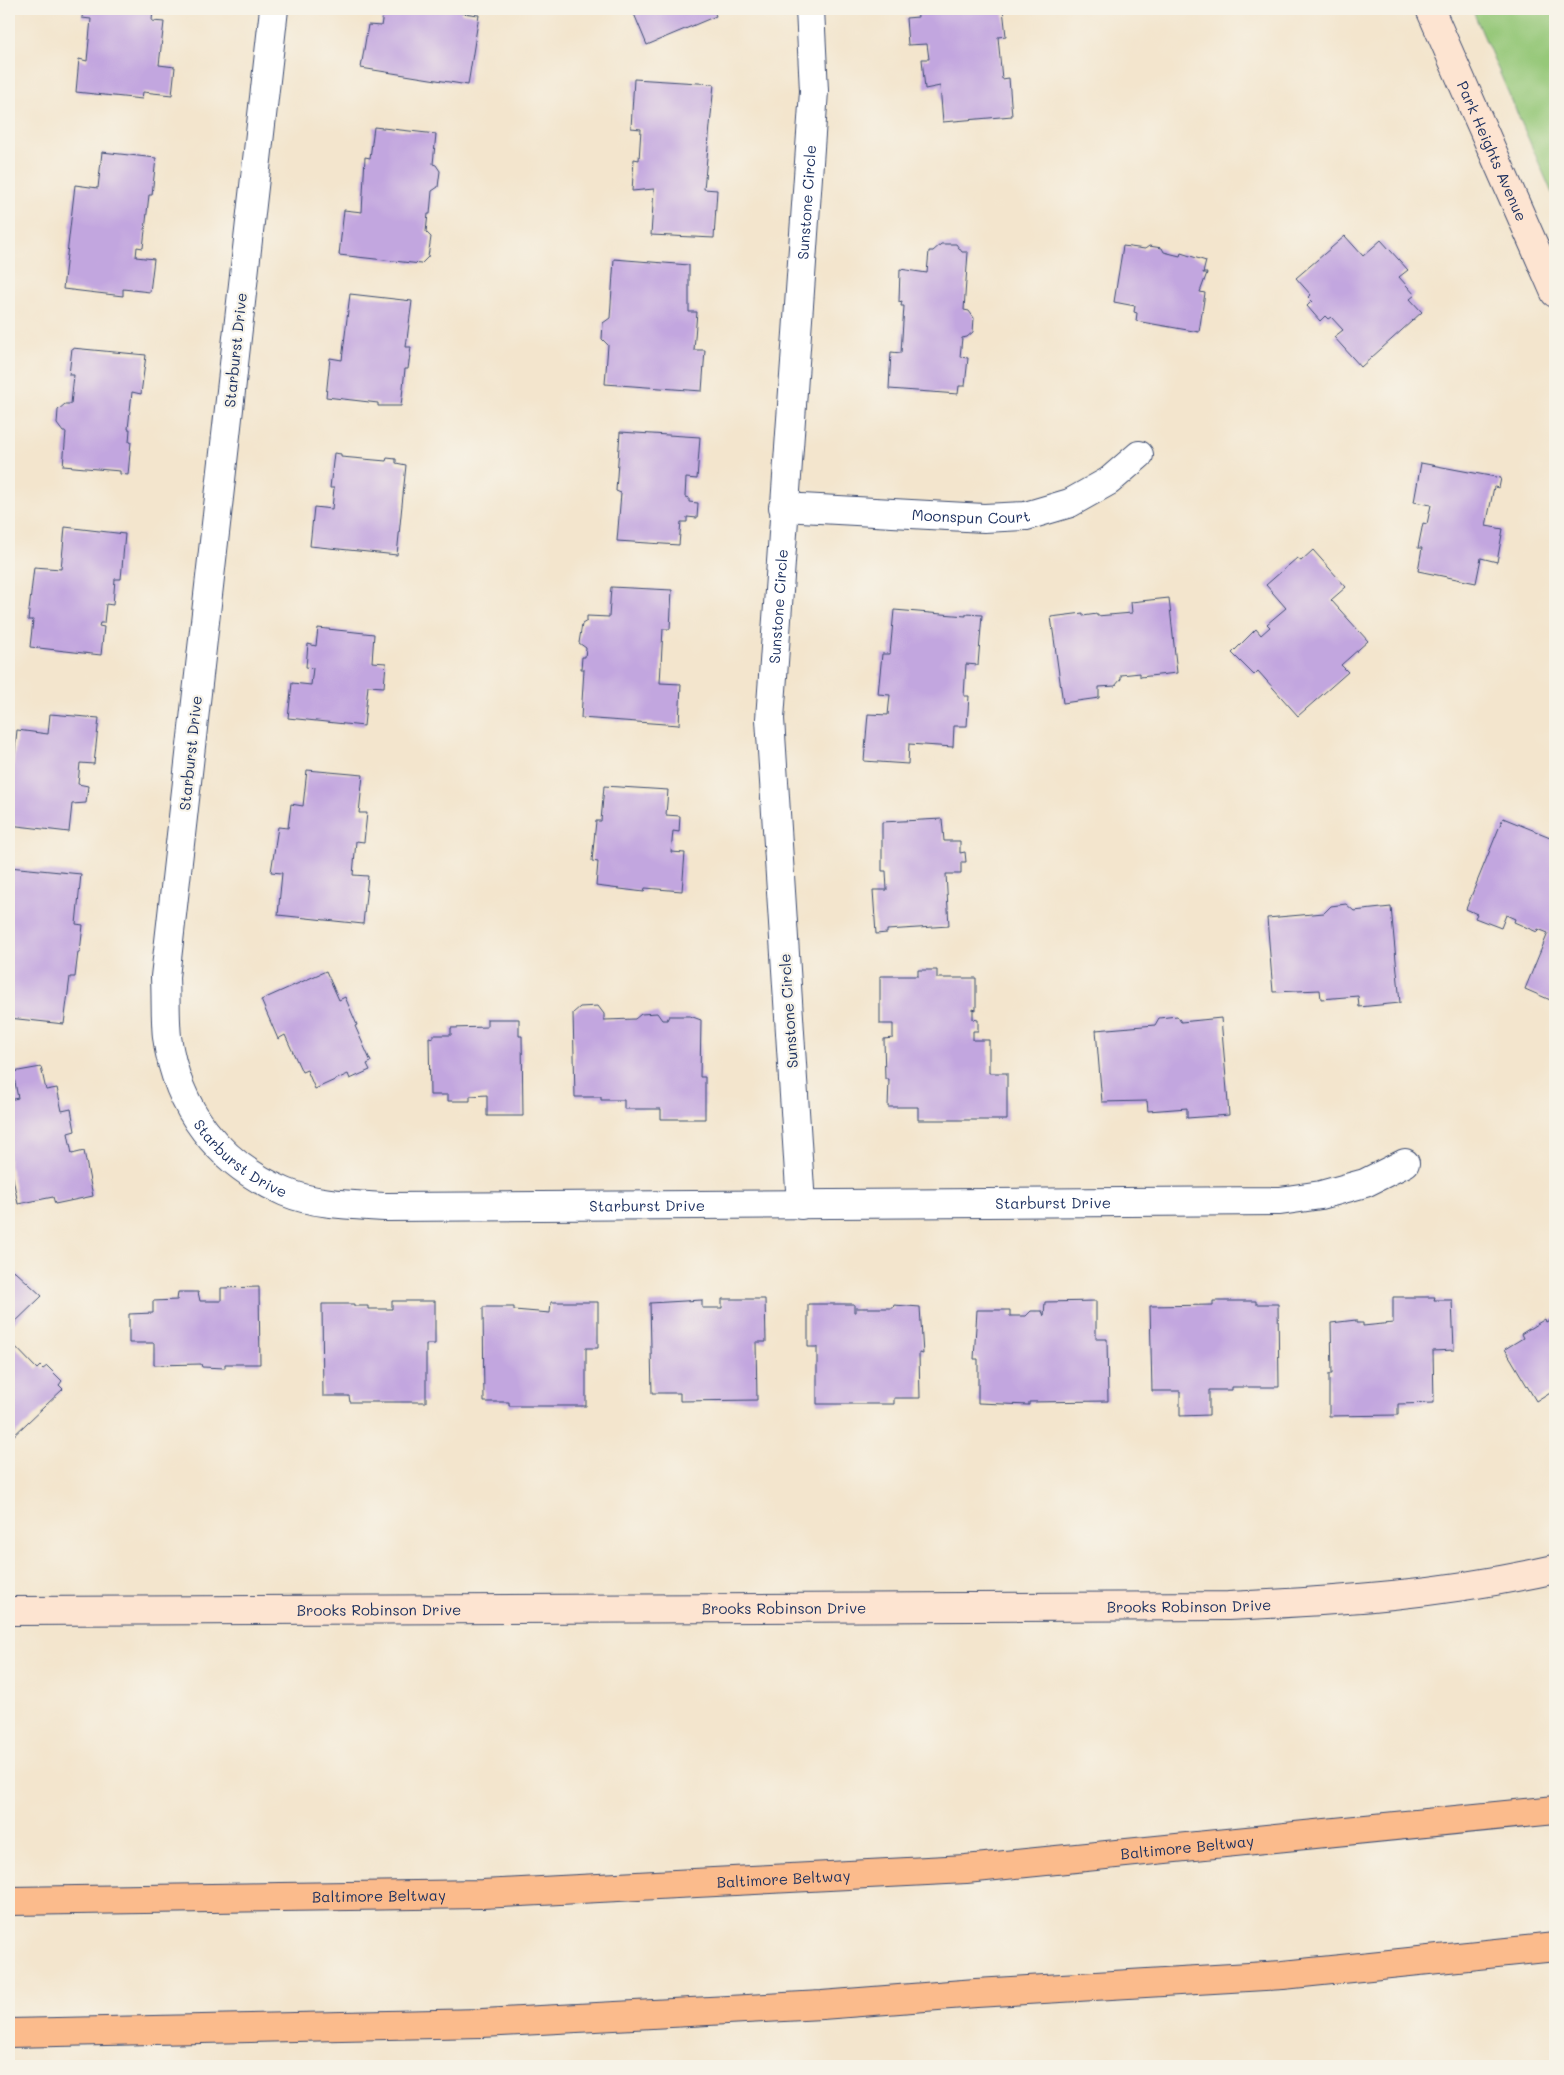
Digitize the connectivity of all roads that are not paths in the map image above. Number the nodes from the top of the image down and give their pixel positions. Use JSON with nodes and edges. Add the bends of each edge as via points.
{"nodes":[{"id":1,"x":274,"y":9,"type":"edge"},
{"id":2,"x":810,"y":9,"type":"edge"},
{"id":3,"x":1430,"y":9,"type":"edge"},
{"id":4,"x":1555,"y":293,"type":"edge"},
{"id":5,"x":1139,"y":455,"type":"dead end"},
{"id":6,"x":783,"y":507,"type":"junction"},
{"id":7,"x":1405,"y":1163,"type":"dead end"},
{"id":8,"x":801,"y":1205,"type":"junction"},
{"id":9,"x":1555,"y":1569,"type":"edge"},
{"id":10,"x":9,"y":1611,"type":"edge"},
{"id":11,"x":1555,"y":1810,"type":"edge"},
{"id":12,"x":9,"y":1901,"type":"edge"},
{"id":13,"x":1555,"y":1947,"type":"edge"},
{"id":14,"x":9,"y":2033,"type":"edge"}],
"edges":[{"from":1,"to":8,"type":"street","name":"Starburst Drive","via":[[165,977],[167,1038],[179,1088],[204,1132],[240,1168],[286,1193],[333,1204],[386,1207]]},
{"from":2,"to":6,"type":"street","name":"Sunstone Circle","via":[[814,91]]},
{"from":3,"to":4,"type":"main road","name":"Park Heights Avenue"},
{"from":5,"to":6,"type":"street","name":"Moonspun Court","via":[[1109,481],[1070,503],[1026,516],[984,518]]},
{"from":6,"to":8,"type":"street","name":"Sunstone Circle","via":[[770,719]]},
{"from":7,"to":8,"type":"street","name":"Starburst Drive","via":[[1365,1183],[1321,1195],[1280,1201]]},
{"from":9,"to":10,"type":"main road","name":"Brooks Robinson Drive","via":[[1436,1592],[1228,1606]]},
{"from":11,"to":12,"type":"highway","name":"Baltimore Beltway","via":[[966,1869],[482,1894]]},
{"from":13,"to":14,"type":"highway","via":[[1283,1975],[803,2006],[482,2023]]}]}
